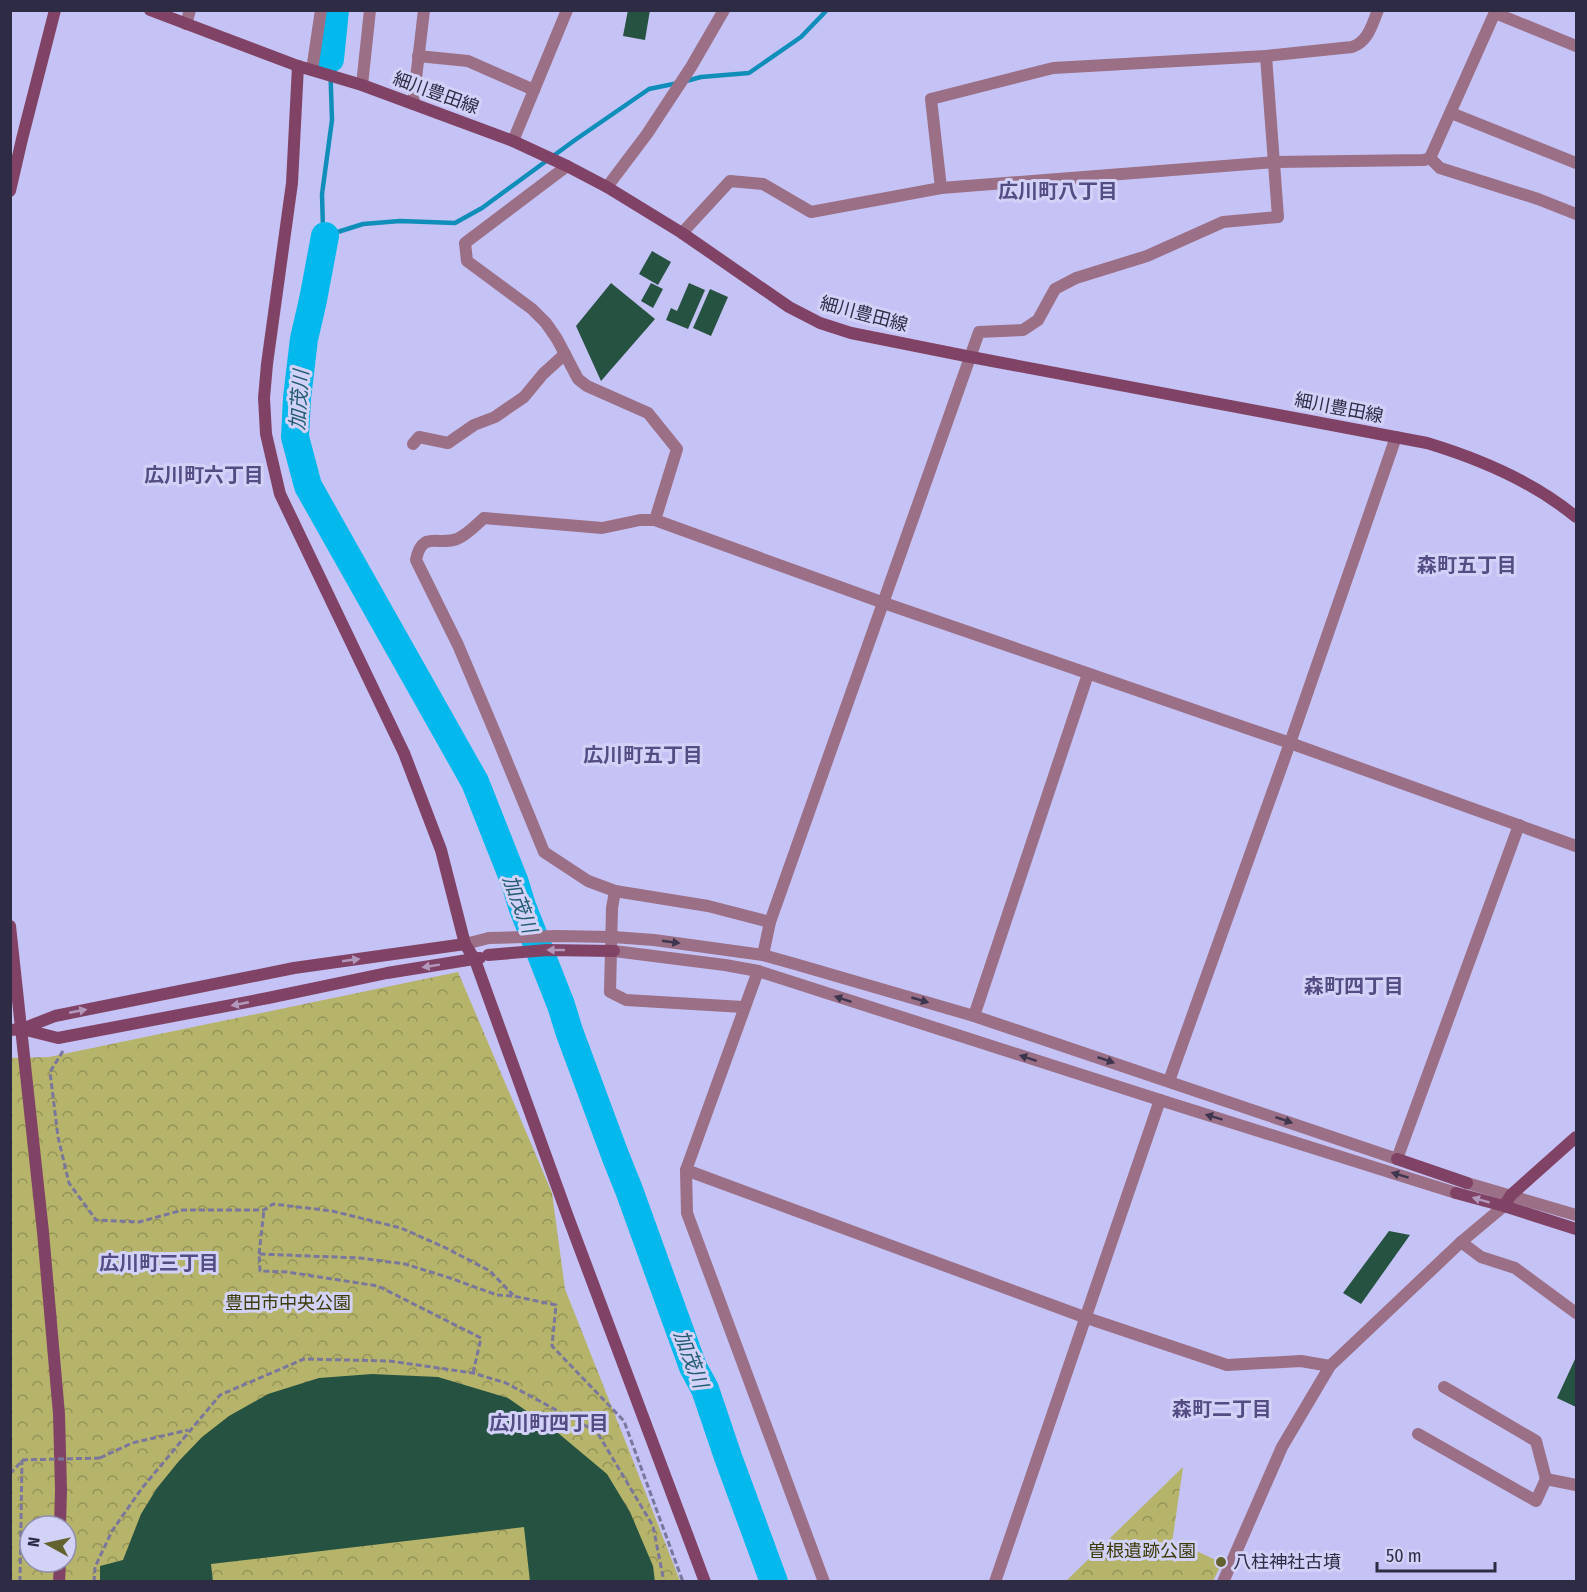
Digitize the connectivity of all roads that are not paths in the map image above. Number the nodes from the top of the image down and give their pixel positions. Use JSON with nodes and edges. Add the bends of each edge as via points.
{"nodes":[{"id":1,"x":55,"y":10,"type":"edge"},
{"id":2,"x":150,"y":10,"type":"edge"},
{"id":3,"x":190,"y":10,"type":"edge"},
{"id":4,"x":321,"y":10,"type":"edge"},
{"id":5,"x":369,"y":10,"type":"edge"},
{"id":6,"x":424,"y":10,"type":"edge"},
{"id":7,"x":567,"y":10,"type":"edge"},
{"id":8,"x":724,"y":10,"type":"edge"},
{"id":9,"x":1378,"y":10,"type":"edge"},
{"id":10,"x":1495,"y":12,"type":"edge"},
{"id":11,"x":186,"y":24,"type":"junction"},
{"id":12,"x":1576,"y":46,"type":"edge"},
{"id":13,"x":418,"y":56,"type":"junction"},
{"id":14,"x":1266,"y":56,"type":"junction"},
{"id":15,"x":298,"y":66,"type":"junction"},
{"id":16,"x":314,"y":71,"type":"junction"},
{"id":17,"x":362,"y":85,"type":"junction"},
{"id":18,"x":534,"y":90,"type":"junction"},
{"id":19,"x":413,"y":104,"type":"junction"},
{"id":20,"x":1451,"y":113,"type":"junction"},
{"id":21,"x":513,"y":141,"type":"junction"},
{"id":22,"x":1430,"y":159,"type":"junction"},
{"id":23,"x":1275,"y":162,"type":"junction"},
{"id":24,"x":1576,"y":163,"type":"edge"},
{"id":25,"x":567,"y":166,"type":"junction"},
{"id":26,"x":607,"y":187,"type":"junction"},
{"id":27,"x":941,"y":188,"type":"junction"},
{"id":28,"x":10,"y":191,"type":"edge"},
{"id":29,"x":1576,"y":214,"type":"edge"},
{"id":30,"x":682,"y":233,"type":"junction"},
{"id":31,"x":565,"y":354,"type":"junction"},
{"id":32,"x":971,"y":357,"type":"junction"},
{"id":33,"x":1396,"y":437,"type":"junction"},
{"id":34,"x":413,"y":444,"type":"dead end"},
{"id":35,"x":1576,"y":517,"type":"edge"},
{"id":36,"x":655,"y":520,"type":"junction"},
{"id":37,"x":884,"y":603,"type":"junction"},
{"id":38,"x":1088,"y":674,"type":"junction"},
{"id":39,"x":1290,"y":743,"type":"junction"},
{"id":40,"x":1519,"y":825,"type":"junction"},
{"id":41,"x":1576,"y":846,"type":"edge"},
{"id":42,"x":615,"y":891,"type":"junction"},
{"id":43,"x":770,"y":921,"type":"junction"},
{"id":44,"x":10,"y":926,"type":"edge"},
{"id":45,"x":465,"y":944,"type":"junction"},
{"id":46,"x":763,"y":955,"type":"junction"},
{"id":47,"x":475,"y":960,"type":"junction"},
{"id":48,"x":758,"y":971,"type":"junction"},
{"id":49,"x":743,"y":1007,"type":"junction"},
{"id":50,"x":974,"y":1016,"type":"junction"},
{"id":51,"x":16,"y":1029,"type":"edge"},
{"id":52,"x":1169,"y":1081,"type":"junction"},
{"id":53,"x":1160,"y":1100,"type":"junction"},
{"id":54,"x":1576,"y":1137,"type":"edge"},
{"id":55,"x":1396,"y":1159,"type":"junction"},
{"id":56,"x":686,"y":1170,"type":"junction"},
{"id":57,"x":1511,"y":1195,"type":"junction"},
{"id":58,"x":1504,"y":1206,"type":"junction"},
{"id":59,"x":1576,"y":1215,"type":"edge"},
{"id":60,"x":1576,"y":1229,"type":"edge"},
{"id":61,"x":1461,"y":1242,"type":"junction"},
{"id":62,"x":1576,"y":1313,"type":"edge"},
{"id":63,"x":1084,"y":1317,"type":"junction"},
{"id":64,"x":1330,"y":1366,"type":"junction"},
{"id":65,"x":1444,"y":1387,"type":"dead end"},
{"id":66,"x":1418,"y":1434,"type":"dead end"},
{"id":67,"x":1546,"y":1479,"type":"junction"},
{"id":68,"x":1576,"y":1485,"type":"edge"},
{"id":69,"x":60,"y":1514,"type":"edge"},
{"id":70,"x":705,"y":1581,"type":"edge"},
{"id":71,"x":824,"y":1581,"type":"edge"},
{"id":72,"x":995,"y":1581,"type":"edge"},
{"id":73,"x":1223,"y":1581,"type":"edge"}],
"edges":[{"from":1,"to":28,"type":"street"},
{"from":2,"to":11,"type":"street","name":"細川豊田線"},
{"from":3,"to":11,"type":"street"},
{"from":4,"to":16,"type":"street"},
{"from":5,"to":17,"type":"street"},
{"from":6,"to":13,"type":"street"},
{"from":7,"to":18,"type":"street"},
{"from":8,"to":26,"type":"street","via":[[689,71]]},
{"from":9,"to":14,"type":"street","via":[[1366,39],[1359,45]]},
{"from":10,"to":12,"type":"street"},
{"from":10,"to":20,"type":"street"},
{"from":11,"to":15,"type":"street","name":"細川豊田線"},
{"from":13,"to":18,"type":"street","via":[[468,61]]},
{"from":13,"to":19,"type":"street"},
{"from":14,"to":23,"type":"street"},
{"from":14,"to":27,"type":"street","via":[[1053,68],[931,99]]},
{"from":15,"to":16,"type":"street","name":"細川豊田線"},
{"from":15,"to":45,"type":"street","via":[[292,183],[264,398],[266,434],[280,494],[404,753],[441,850]]},
{"from":16,"to":17,"type":"street","name":"細川豊田線"},
{"from":17,"to":19,"type":"street","name":"細川豊田線"},
{"from":18,"to":21,"type":"street"},
{"from":19,"to":21,"type":"street","name":"細川豊田線"},
{"from":20,"to":22,"type":"street"},
{"from":20,"to":24,"type":"street"},
{"from":21,"to":25,"type":"street","name":"細川豊田線"},
{"from":22,"to":23,"type":"street"},
{"from":22,"to":29,"type":"street","via":[[1440,168]]},
{"from":23,"to":27,"type":"street"},
{"from":23,"to":32,"type":"street","via":[[1278,217],[1223,222],[1147,256],[1076,278],[1055,288],[1038,320],[1023,330],[979,332]]},
{"from":25,"to":26,"type":"street","name":"細川豊田線"},
{"from":25,"to":31,"type":"street","via":[[465,243],[467,261],[546,322]]},
{"from":26,"to":30,"type":"street","name":"細川豊田線"},
{"from":27,"to":30,"type":"street","via":[[811,212],[763,184],[730,181]]},
{"from":30,"to":32,"type":"street","name":"細川豊田線","via":[[789,307],[820,323]]},
{"from":31,"to":34,"type":"street","via":[[524,398],[495,417],[474,425],[448,443],[419,437]]},
{"from":31,"to":36,"type":"street","via":[[587,386],[648,413],[677,448]]},
{"from":32,"to":33,"type":"street","name":"細川豊田線"},
{"from":32,"to":37,"type":"street"},
{"from":33,"to":35,"type":"street","name":"細川豊田線","via":[[1427,443],[1506,473]]},
{"from":33,"to":39,"type":"street"},
{"from":36,"to":37,"type":"street"},
{"from":36,"to":42,"type":"street","via":[[602,528],[484,518],[455,540],[423,543],[416,560],[458,645],[544,852],[588,881]]},
{"from":37,"to":38,"type":"street"},
{"from":37,"to":43,"type":"street"},
{"from":38,"to":39,"type":"street"},
{"from":38,"to":50,"type":"street"},
{"from":39,"to":40,"type":"street"},
{"from":39,"to":52,"type":"street"},
{"from":40,"to":41,"type":"street"},
{"from":40,"to":55,"type":"street"},
{"from":42,"to":43,"type":"street"},
{"from":42,"to":49,"type":"street","via":[[610,993],[626,1000]]},
{"from":43,"to":46,"type":"street"},
{"from":44,"to":51,"type":"street"},
{"from":45,"to":46,"type":"street","one_way":true,"bridge":true,"via":[[489,938],[613,937]]},
{"from":45,"to":47,"type":"street"},
{"from":51,"to":45,"type":"street","one_way":true,"via":[[55,1016],[294,968]]},
{"from":46,"to":50,"type":"street","one_way":true},
{"from":48,"to":47,"type":"street","one_way":true,"bridge":true,"via":[[614,951],[547,950],[488,955]]},
{"from":47,"to":51,"type":"street","one_way":true,"via":[[387,973],[58,1038]]},
{"from":47,"to":70,"type":"street"},
{"from":48,"to":49,"type":"street"},
{"from":53,"to":48,"type":"street","one_way":true},
{"from":49,"to":56,"type":"street"},
{"from":50,"to":52,"type":"street","one_way":true},
{"from":51,"to":69,"type":"street","via":[[43,1232],[59,1414]]},
{"from":52,"to":55,"type":"street","one_way":true},
{"from":58,"to":53,"type":"street","one_way":true},
{"from":53,"to":63,"type":"street"},
{"from":54,"to":57,"type":"street"},
{"from":55,"to":57,"type":"street"},
{"from":56,"to":63,"type":"street"},
{"from":56,"to":71,"type":"street","via":[[687,1213]]},
{"from":57,"to":58,"type":"street"},
{"from":57,"to":59,"type":"street"},
{"from":58,"to":60,"type":"street"},
{"from":58,"to":61,"type":"street"},
{"from":61,"to":62,"type":"street","via":[[1481,1257],[1515,1268]]},
{"from":61,"to":64,"type":"street"},
{"from":63,"to":64,"type":"street","via":[[1227,1365],[1301,1361]]},
{"from":63,"to":72,"type":"street"},
{"from":64,"to":73,"type":"street","via":[[1282,1446]]},
{"from":65,"to":67,"type":"street","via":[[1536,1441]]},
{"from":66,"to":67,"type":"street","via":[[1536,1501]]},
{"from":67,"to":68,"type":"street"}]}
